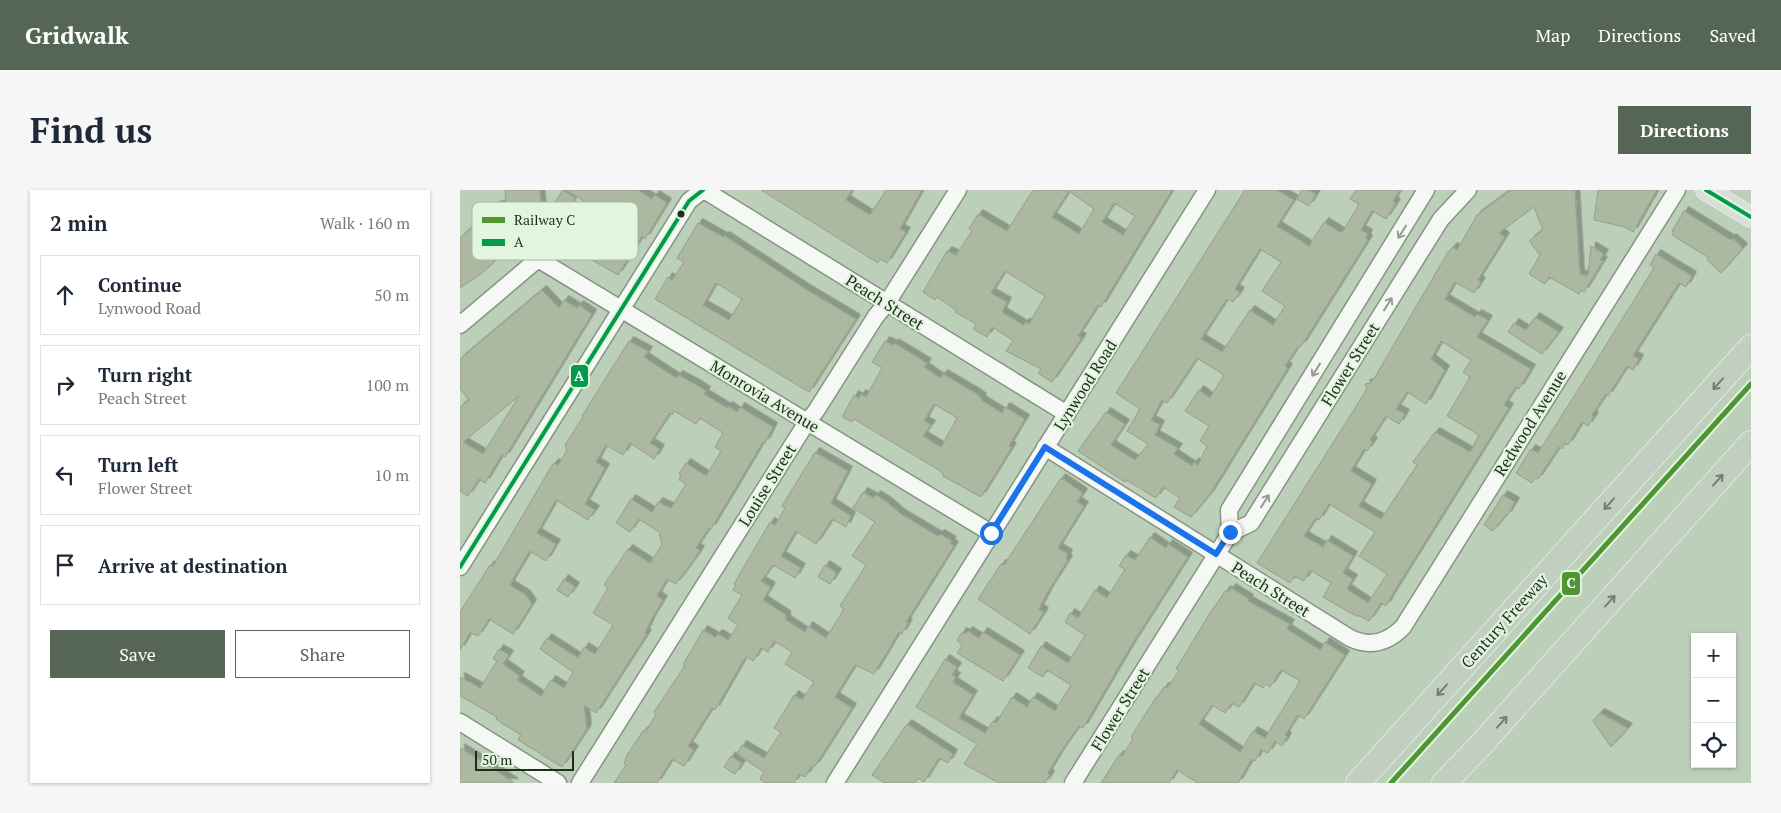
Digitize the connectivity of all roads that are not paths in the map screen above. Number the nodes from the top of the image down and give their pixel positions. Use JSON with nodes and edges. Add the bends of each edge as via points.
{"nodes":[{"id":1,"x":703,"y":190,"type":"edge"},
{"id":2,"x":958,"y":190,"type":"edge"},
{"id":3,"x":1207,"y":190,"type":"edge"},
{"id":4,"x":1426,"y":190,"type":"edge"},
{"id":5,"x":1468,"y":190,"type":"edge"},
{"id":6,"x":1676,"y":190,"type":"edge"},
{"id":7,"x":1706,"y":190,"type":"edge"},
{"id":8,"x":1751,"y":217,"type":"edge"},
{"id":9,"x":537,"y":260,"type":"edge"},
{"id":10,"x":540,"y":260,"type":"edge"},
{"id":11,"x":887,"y":303,"type":"junction"},
{"id":12,"x":622,"y":310,"type":"junction"},
{"id":13,"x":1345,"y":323,"type":"junction"},
{"id":14,"x":460,"y":325,"type":"edge"},
{"id":15,"x":1367,"y":337,"type":"junction"},
{"id":16,"x":1751,"y":347,"type":"edge"},
{"id":17,"x":1066,"y":414,"type":"junction"},
{"id":18,"x":807,"y":422,"type":"junction"},
{"id":19,"x":1751,"y":443,"type":"edge"},
{"id":20,"x":1045,"y":447,"type":"junction"},
{"id":21,"x":1230,"y":532,"type":"junction"},
{"id":22,"x":991,"y":533,"type":"junction"},
{"id":23,"x":1216,"y":554,"type":"junction"},
{"id":24,"x":460,"y":568,"type":"edge"},
{"id":25,"x":1373,"y":644,"type":"joint"},
{"id":26,"x":460,"y":722,"type":"edge"},
{"id":27,"x":1479,"y":747,"type":"junction"},
{"id":28,"x":1358,"y":780,"type":"edge"},
{"id":29,"x":558,"y":783,"type":"edge"},
{"id":30,"x":580,"y":783,"type":"edge"},
{"id":31,"x":835,"y":783,"type":"edge"},
{"id":32,"x":1074,"y":783,"type":"edge"},
{"id":33,"x":1444,"y":783,"type":"edge"},
{"id":34,"x":1464,"y":783,"type":"edge"}],
"edges":[{"from":1,"to":11,"type":"street","name":"Peach Street"},
{"from":1,"to":12,"type":"street","via":[[689,201]]},
{"from":2,"to":11,"type":"street","name":"Louise Street"},
{"from":3,"to":17,"type":"street","name":"Lynwood Road"},
{"from":4,"to":13,"type":"street","name":"Flower Street","one_way":true},
{"from":15,"to":5,"type":"street","name":"Flower Street","one_way":true,"via":[[1441,219]]},
{"from":6,"to":25,"type":"street","name":"Redwood Avenue","via":[[1403,626],[1389,638]]},
{"from":7,"to":8,"type":"main road"},
{"from":9,"to":14,"type":"street","name":"Monrovia Avenue"},
{"from":10,"to":12,"type":"street","name":"Monrovia Avenue"},
{"from":11,"to":17,"type":"street","name":"Peach Street"},
{"from":11,"to":18,"type":"street","name":"Louise Street"},
{"from":12,"to":18,"type":"street","name":"Monrovia Avenue"},
{"from":12,"to":24,"type":"street"},
{"from":13,"to":15,"type":"street"},
{"from":13,"to":21,"type":"street","name":"Flower Street","one_way":true,"via":[[1229,510]]},
{"from":21,"to":15,"type":"street","name":"Flower Street","one_way":true,"via":[[1251,523]]},
{"from":16,"to":28,"type":"highway","name":"Century Freeway","one_way":true},
{"from":17,"to":20,"type":"street","name":"Lynwood Road"},
{"from":18,"to":22,"type":"street","name":"Monrovia Avenue"},
{"from":18,"to":30,"type":"street","name":"Louise Street"},
{"from":27,"to":19,"type":"highway","one_way":true},
{"from":20,"to":22,"type":"street","name":"Lynwood Road"},
{"from":20,"to":23,"type":"street","name":"Peach Street"},
{"from":21,"to":23,"type":"street","name":"Flower Street"},
{"from":22,"to":31,"type":"street","name":"Lynwood Road"},
{"from":23,"to":25,"type":"street","name":"Peach Street","via":[[1350,638]]},
{"from":23,"to":32,"type":"street","name":"Flower Street"},
{"from":26,"to":29,"type":"street"},
{"from":27,"to":33,"type":"highway"},
{"from":27,"to":34,"type":"highway"}]}
